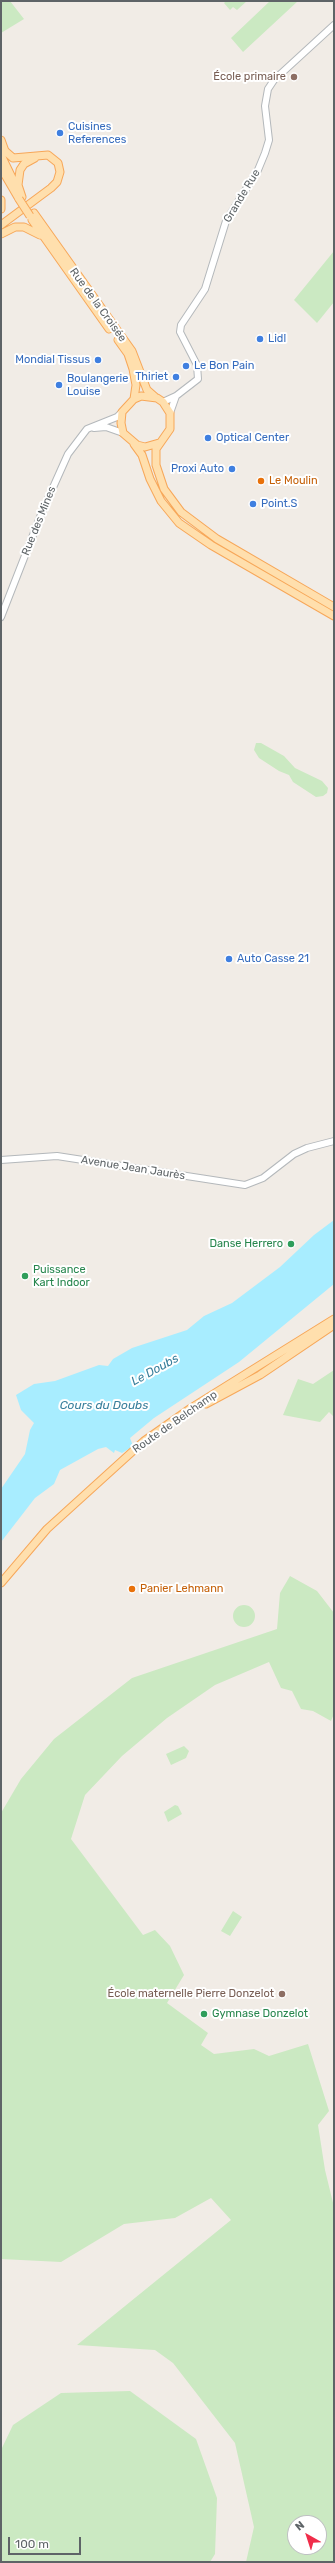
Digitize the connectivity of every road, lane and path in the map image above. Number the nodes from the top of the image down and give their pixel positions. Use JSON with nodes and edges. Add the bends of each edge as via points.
{"nodes":[{"id":1,"x":334,"y":25,"type":"edge"},
{"id":2,"x":1,"y":140,"type":"edge"},
{"id":3,"x":41,"y":154,"type":"junction"},
{"id":4,"x":1,"y":155,"type":"edge"},
{"id":5,"x":1,"y":168,"type":"edge"},
{"id":6,"x":20,"y":198,"type":"junction"},
{"id":7,"x":1,"y":200,"type":"edge"},
{"id":8,"x":1,"y":209,"type":"edge"},
{"id":9,"x":32,"y":215,"type":"junction"},
{"id":10,"x":1,"y":225,"type":"edge"},
{"id":11,"x":1,"y":234,"type":"edge"},
{"id":12,"x":51,"y":247,"type":"junction"},
{"id":13,"x":176,"y":396,"type":"junction"},
{"id":14,"x":134,"y":399,"type":"junction"},
{"id":15,"x":160,"y":400,"type":"junction"},
{"id":16,"x":122,"y":412,"type":"junction"},
{"id":17,"x":170,"y":413,"type":"junction"},
{"id":18,"x":87,"y":430,"type":"junction"},
{"id":19,"x":123,"y":433,"type":"junction"},
{"id":20,"x":134,"y":443,"type":"junction"},
{"id":21,"x":159,"y":443,"type":"junction"},
{"id":22,"x":334,"y":607,"type":"edge"},
{"id":23,"x":334,"y":616,"type":"edge"},
{"id":24,"x":1,"y":617,"type":"edge"},
{"id":25,"x":334,"y":1141,"type":"edge"},
{"id":26,"x":1,"y":1160,"type":"edge"},
{"id":27,"x":334,"y":1319,"type":"edge"},
{"id":28,"x":334,"y":1325,"type":"edge"},
{"id":29,"x":1,"y":1583,"type":"edge"},
{"id":30,"x":1,"y":1588,"type":"edge"}],
"edges":[{"from":1,"to":13,"type":"street","name":"Grande Rue","via":[[274,80],[268,89],[265,106],[269,140],[258,170],[226,221],[205,289],[181,325],[180,332],[199,372],[194,383]]},
{"from":2,"to":3,"type":"main road","via":[[5,151],[13,158]]},
{"from":3,"to":6,"type":"main road","via":[[24,164],[20,170]]},
{"from":3,"to":10,"type":"main road","via":[[54,158],[58,163],[60,172],[57,182]]},
{"from":4,"to":6,"type":"main road"},
{"from":5,"to":6,"type":"main road"},
{"from":6,"to":9,"type":"main road","bridge":true},
{"from":7,"to":8,"type":"main road"},
{"from":9,"to":12,"type":"main road"},
{"from":9,"to":15,"type":"main road","name":"Rue de la Croisée","via":[[132,351],[147,390]]},
{"from":11,"to":12,"type":"main road","via":[[15,227],[24,227],[38,233]]},
{"from":12,"to":14,"type":"main road","via":[[128,354],[136,386]]},
{"from":13,"to":15,"type":"street","name":"Grande Rue"},
{"from":13,"to":17,"type":"street"},
{"from":14,"to":15,"type":"main road","via":[[142,396]]},
{"from":14,"to":16,"type":"main road"},
{"from":15,"to":17,"type":"main road"},
{"from":16,"to":18,"type":"street","name":"Rue des Mines","via":[[117,417]]},
{"from":16,"to":19,"type":"main road"},
{"from":17,"to":21,"type":"main road","via":[[170,429]]},
{"from":18,"to":19,"type":"street","via":[[106,427]]},
{"from":18,"to":24,"type":"street","name":"Rue des Mines","via":[[68,454],[58,473]]},
{"from":19,"to":20,"type":"main road"},
{"from":20,"to":21,"type":"main road","via":[[145,447]]},
{"from":20,"to":23,"type":"main road","via":[[162,501],[179,523],[211,545]]},
{"from":21,"to":22,"type":"main road","via":[[155,454],[159,478],[181,512],[206,531]]},
{"from":25,"to":26,"type":"street","name":"Avenue Jean Jaurès","via":[[294,1154],[252,1184],[238,1185],[57,1156]]},
{"from":27,"to":29,"type":"main road","name":"Route de Belchamp","via":[[191,1408],[144,1441],[47,1529]]},
{"from":28,"to":30,"type":"main road","name":"Route de Belchamp","via":[[266,1371],[187,1414],[146,1443],[47,1533]]}]}
